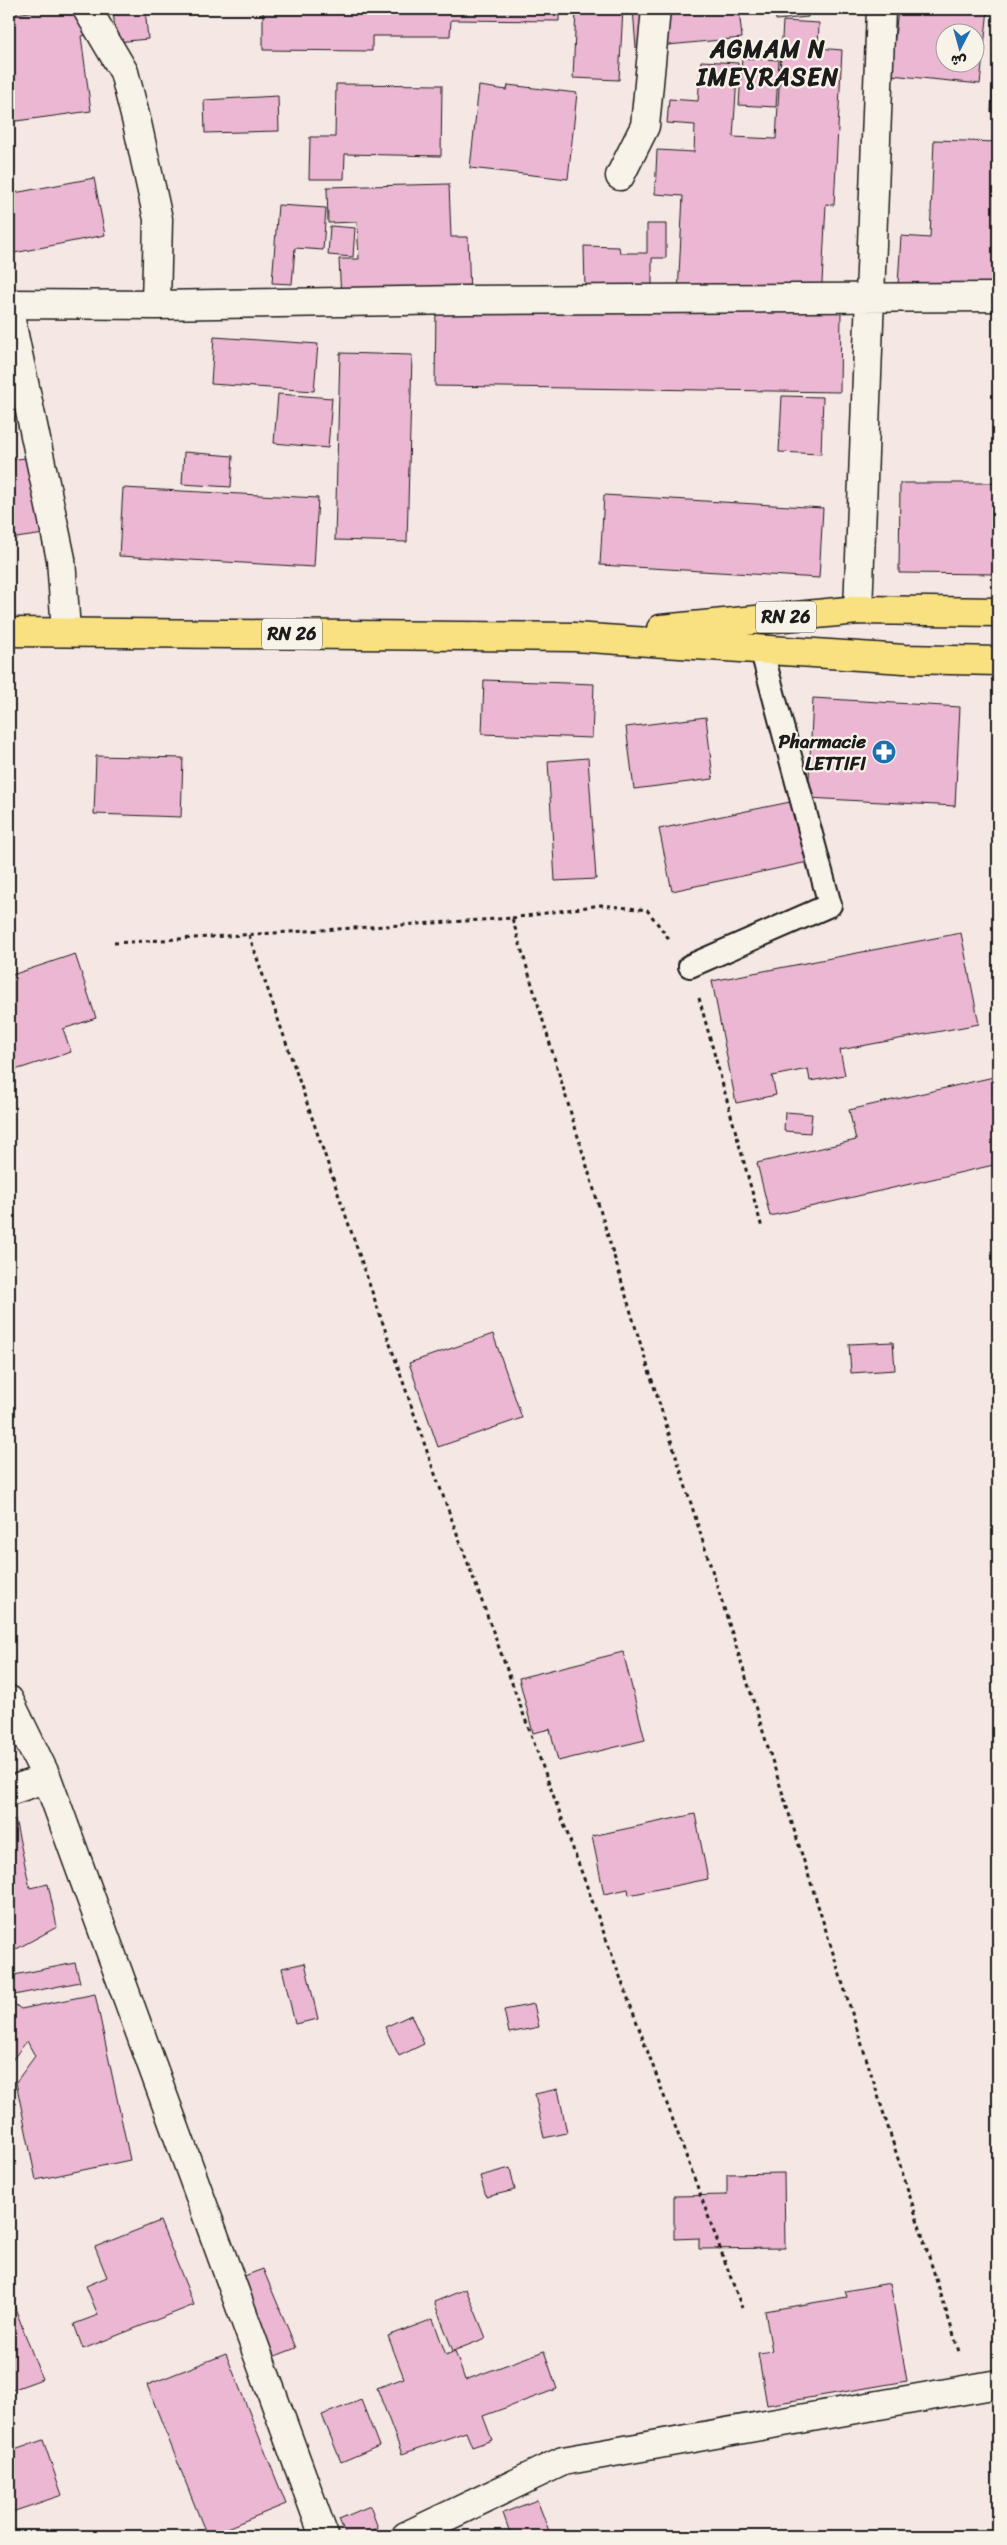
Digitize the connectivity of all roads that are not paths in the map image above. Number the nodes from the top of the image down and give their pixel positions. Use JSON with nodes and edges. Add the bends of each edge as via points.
{"nodes":[{"id":1,"x":87,"y":9,"type":"edge"},
{"id":2,"x":656,"y":9,"type":"edge"},
{"id":3,"x":881,"y":9,"type":"edge"},
{"id":4,"x":620,"y":176,"type":"dead end"},
{"id":5,"x":870,"y":297,"type":"junction"},
{"id":6,"x":998,"y":297,"type":"edge"},
{"id":7,"x":9,"y":304,"type":"edge"},
{"id":8,"x":156,"y":305,"type":"junction"},
{"id":9,"x":9,"y":310,"type":"edge"},
{"id":10,"x":858,"y":610,"type":"junction"},
{"id":11,"x":998,"y":612,"type":"edge"},
{"id":12,"x":66,"y":631,"type":"junction"},
{"id":13,"x":9,"y":632,"type":"edge"},
{"id":14,"x":574,"y":637,"type":"junction"},
{"id":15,"x":761,"y":648,"type":"junction"},
{"id":16,"x":998,"y":660,"type":"edge"},
{"id":17,"x":690,"y":966,"type":"road end"},
{"id":18,"x":9,"y":1700,"type":"edge"},
{"id":19,"x":46,"y":1778,"type":"junction"},
{"id":20,"x":9,"y":1791,"type":"edge"},
{"id":21,"x":998,"y":2384,"type":"edge"},
{"id":22,"x":324,"y":2536,"type":"edge"},
{"id":23,"x":406,"y":2536,"type":"edge"}],
"edges":[{"from":1,"to":8,"type":"street","via":[[124,72],[137,123],[158,218]]},
{"from":2,"to":4,"type":"street","via":[[645,126]]},
{"from":3,"to":5,"type":"street"},
{"from":5,"to":6,"type":"street"},
{"from":5,"to":8,"type":"street"},
{"from":5,"to":10,"type":"street"},
{"from":7,"to":8,"type":"street"},
{"from":9,"to":12,"type":"street","via":[[61,559]]},
{"from":10,"to":11,"type":"main road","number":"RN 26"},
{"from":10,"to":14,"type":"main road","number":"RN 26"},
{"from":12,"to":13,"type":"main road","number":"RN 26"},
{"from":12,"to":14,"type":"main road","number":"RN 26"},
{"from":14,"to":15,"type":"main road","number":"RN 26"},
{"from":15,"to":16,"type":"main road","number":"RN 26","via":[[904,659]]},
{"from":15,"to":17,"type":"lane","via":[[830,905]]},
{"from":18,"to":19,"type":"street"},
{"from":19,"to":20,"type":"street"},
{"from":19,"to":22,"type":"street"},
{"from":21,"to":23,"type":"street","via":[[563,2462]]}]}
